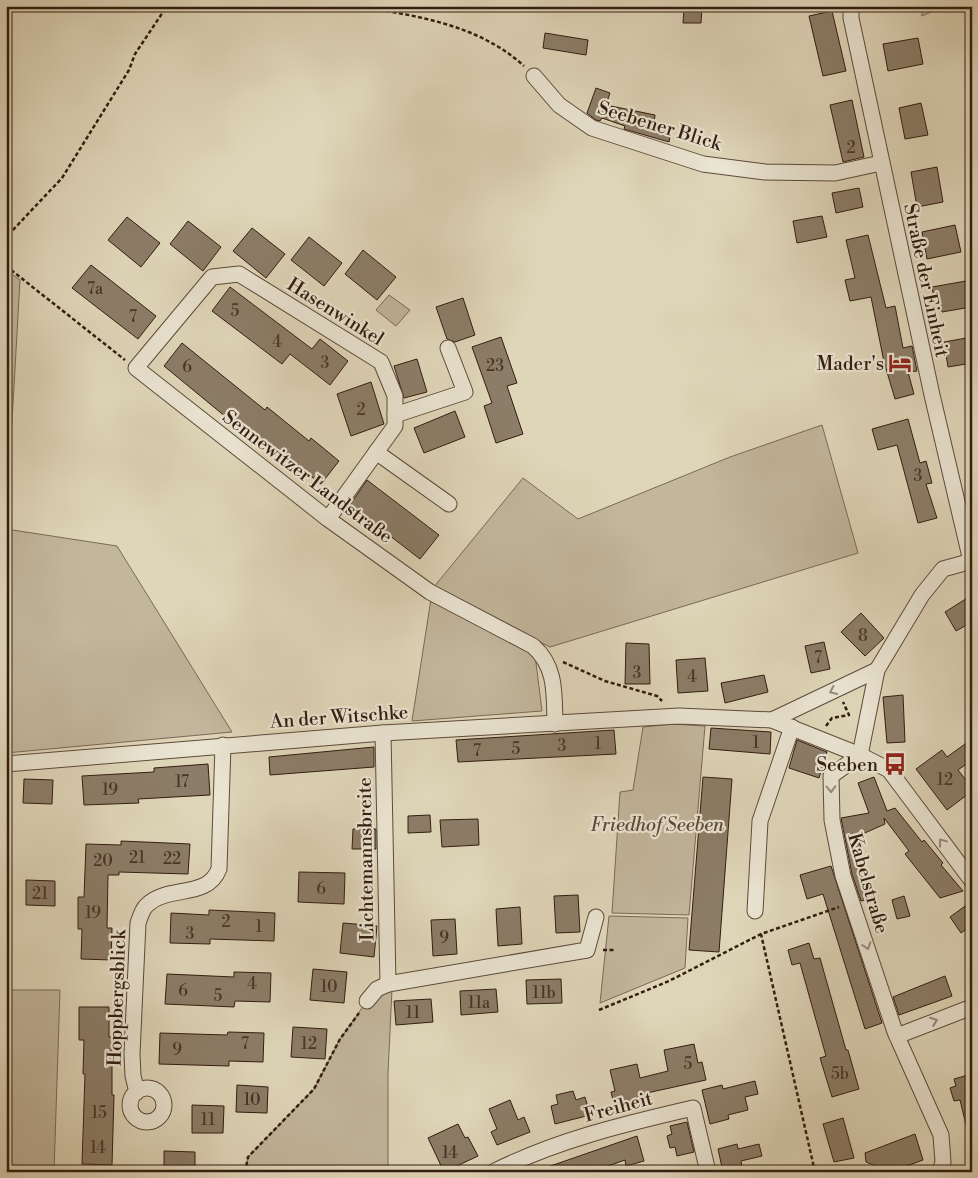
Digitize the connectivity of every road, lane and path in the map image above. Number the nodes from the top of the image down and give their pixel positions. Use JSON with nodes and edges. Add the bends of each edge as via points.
{"nodes":[{"id":1,"x":167,"y":6,"type":"edge"},
{"id":2,"x":354,"y":6,"type":"edge"},
{"id":3,"x":851,"y":6,"type":"edge"},
{"id":4,"x":534,"y":76,"type":"joint"},
{"id":5,"x":881,"y":163,"type":"junction"},
{"id":6,"x":6,"y":241,"type":"edge"},
{"id":7,"x":6,"y":266,"type":"edge"},
{"id":8,"x":448,"y":348,"type":"dead end"},
{"id":9,"x":136,"y":368,"type":"junction"},
{"id":10,"x":395,"y":415,"type":"junction"},
{"id":11,"x":376,"y":452,"type":"junction"},
{"id":12,"x":449,"y":504,"type":"dead end"},
{"id":13,"x":328,"y":519,"type":"junction"},
{"id":14,"x":972,"y":561,"type":"edge"},
{"id":15,"x":543,"y":655,"type":"junction"},
{"id":16,"x":877,"y":670,"type":"junction"},
{"id":17,"x":838,"y":689,"type":"junction"},
{"id":18,"x":675,"y":716,"type":"junction"},
{"id":19,"x":772,"y":720,"type":"junction"},
{"id":20,"x":555,"y":724,"type":"junction"},
{"id":21,"x":792,"y":728,"type":"junction"},
{"id":22,"x":383,"y":733,"type":"junction"},
{"id":23,"x":819,"y":738,"type":"junction"},
{"id":24,"x":223,"y":745,"type":"junction"},
{"id":25,"x":860,"y":755,"type":"junction"},
{"id":26,"x":6,"y":764,"type":"edge"},
{"id":27,"x":972,"y":881,"type":"edge"},
{"id":28,"x":852,"y":902,"type":"junction"},
{"id":29,"x":755,"y":911,"type":"dead end"},
{"id":30,"x":596,"y":917,"type":"dead end"},
{"id":31,"x":761,"y":934,"type":"junction"},
{"id":32,"x":388,"y":984,"type":"junction"},
{"id":33,"x":367,"y":1001,"type":"joint"},
{"id":34,"x":972,"y":1007,"type":"edge"},
{"id":35,"x":599,"y":1010,"type":"dead end"},
{"id":36,"x":896,"y":1034,"type":"junction"},
{"id":37,"x":137,"y":1092,"type":"dead end"},
{"id":38,"x":245,"y":1172,"type":"edge"},
{"id":39,"x":493,"y":1172,"type":"edge"},
{"id":40,"x":708,"y":1172,"type":"edge"},
{"id":41,"x":815,"y":1172,"type":"edge"},
{"id":42,"x":940,"y":1172,"type":"edge"}],
"edges":[{"from":1,"to":6,"type":"path","via":[[62,178]]},
{"from":2,"to":4,"type":"path","via":[[434,20],[477,34],[509,53]]},
{"from":3,"to":5,"type":"street","name":"Straße der Einheit","via":[[850,18]]},
{"from":4,"to":5,"type":"street","name":"Seebener Blick","via":[[560,105],[592,128],[703,164],[765,172],[835,173]]},
{"from":5,"to":14,"type":"street","name":"Straße der Einheit"},
{"from":7,"to":9,"type":"path"},
{"from":8,"to":10,"type":"street","via":[[465,392]]},
{"from":9,"to":10,"type":"street","name":"Hasenwinkel","via":[[212,277],[239,274],[381,362],[395,396]]},
{"from":9,"to":13,"type":"street","name":"Sennewitzer Landstraße"},
{"from":10,"to":11,"type":"street","name":"Hasenwinkel","via":[[395,426]]},
{"from":11,"to":12,"type":"street"},
{"from":11,"to":13,"type":"street","name":"Hasenwinkel"},
{"from":13,"to":15,"type":"street","name":"Sennewitzer Landstraße","via":[[430,592]]},
{"from":14,"to":16,"type":"street","via":[[943,569],[922,595]]},
{"from":15,"to":18,"type":"path","via":[[605,681],[657,696]]},
{"from":15,"to":20,"type":"street","via":[[553,678]]},
{"from":16,"to":17,"type":"street"},
{"from":16,"to":25,"type":"street"},
{"from":17,"to":19,"type":"street","one_way":true},
{"from":17,"to":23,"type":"path","via":[[849,715],[832,718]]},
{"from":18,"to":19,"type":"street","name":"An der Witschke"},
{"from":18,"to":20,"type":"street","name":"An der Witschke"},
{"from":19,"to":21,"type":"street"},
{"from":20,"to":22,"type":"street","name":"An der Witschke"},
{"from":21,"to":23,"type":"street"},
{"from":21,"to":29,"type":"street","via":[[760,821]]},
{"from":22,"to":24,"type":"street","name":"An der Witschke"},
{"from":22,"to":32,"type":"street","name":"Lichtemannsbreite"},
{"from":23,"to":25,"type":"street"},
{"from":24,"to":26,"type":"street","name":"An der Witschke"},
{"from":24,"to":37,"type":"street","name":"Hoppbergsblick","via":[[217,874],[205,886],[154,901],[146,906],[138,923],[132,1054]]},
{"from":27,"to":25,"type":"street","one_way":true,"via":[[889,770]]},
{"from":25,"to":28,"type":"street","name":"Kabelstraße","one_way":true,"via":[[831,776],[832,820],[842,876]]},
{"from":28,"to":31,"type":"path"},
{"from":28,"to":36,"type":"street","name":"Kabelstraße","one_way":true},
{"from":30,"to":32,"type":"street","via":[[587,950]]},
{"from":31,"to":35,"type":"path","via":[[669,981]]},
{"from":31,"to":41,"type":"path"},
{"from":32,"to":33,"type":"street","via":[[377,989]]},
{"from":33,"to":38,"type":"path","via":[[340,1039],[314,1089],[248,1157]]},
{"from":36,"to":34,"type":"street","one_way":true},
{"from":36,"to":42,"type":"street","name":"Kabelstraße","via":[[941,1135],[943,1162]]},
{"from":39,"to":40,"type":"street","name":"Freiheit","via":[[523,1157],[576,1138],[693,1108]]}]}
